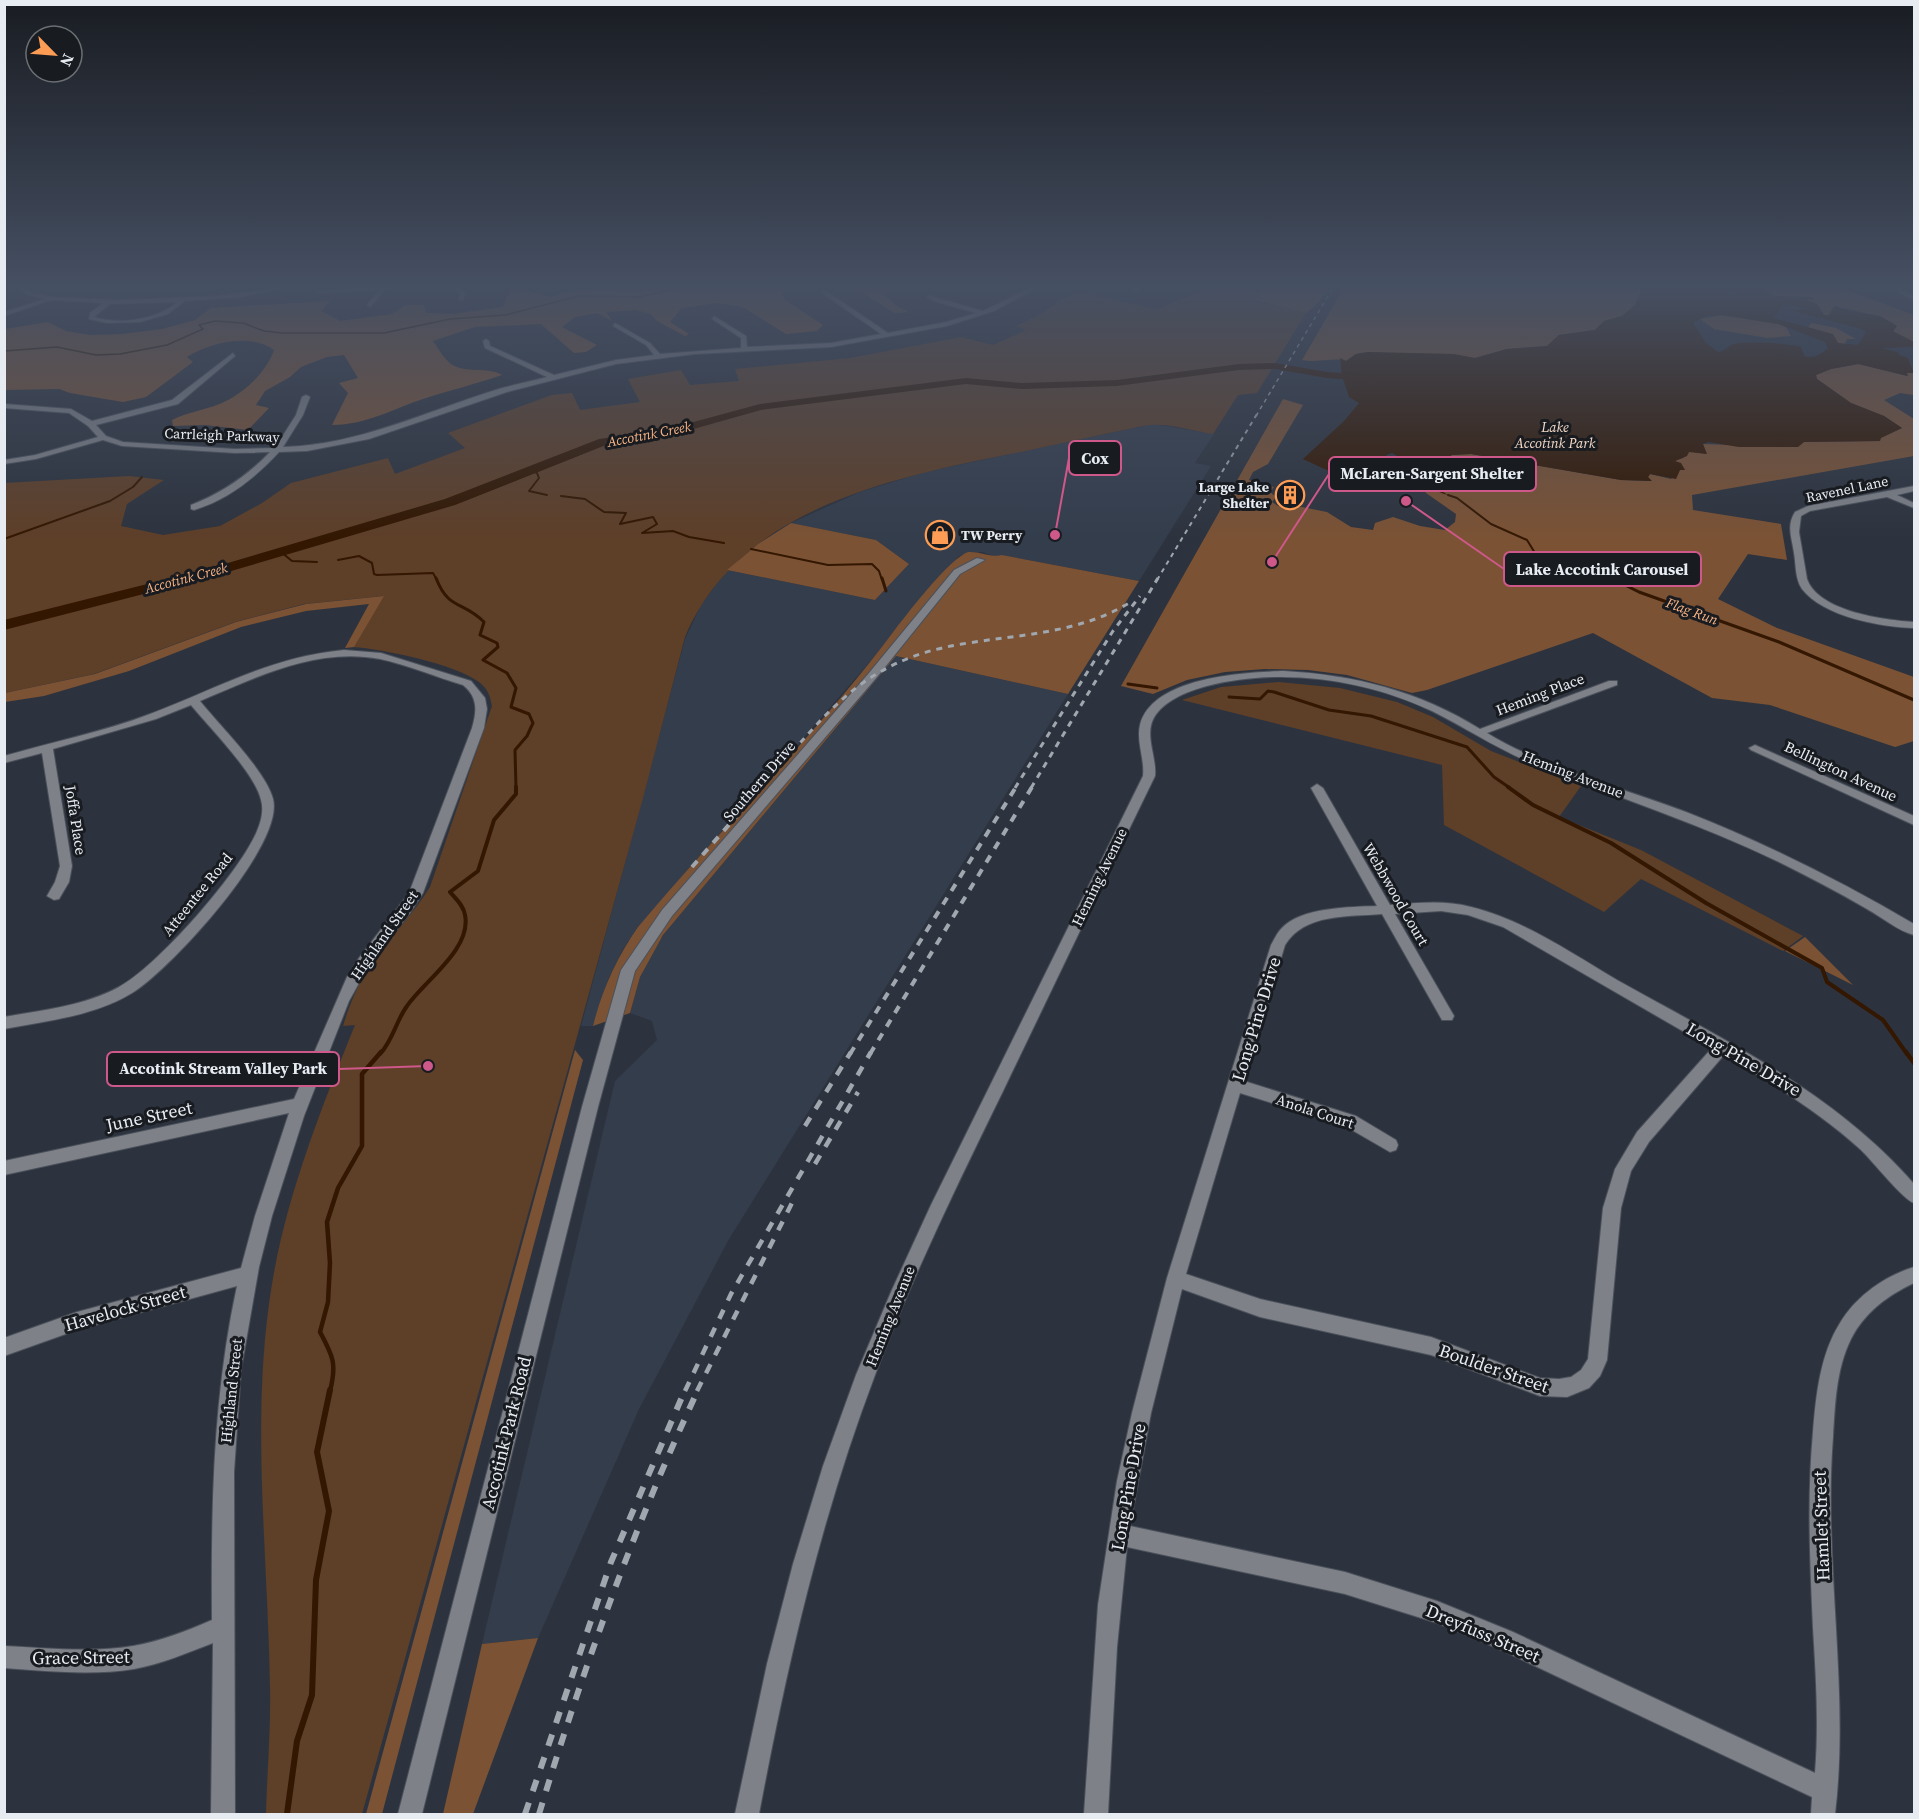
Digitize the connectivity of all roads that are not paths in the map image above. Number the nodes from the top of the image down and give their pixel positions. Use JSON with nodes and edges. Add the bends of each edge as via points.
{"nodes":[{"id":1,"x":213,"y":371,"type":"edge"},
{"id":2,"x":539,"y":371,"type":"edge"},
{"id":3,"x":583,"y":371,"type":"edge"},
{"id":4,"x":552,"y":377,"type":"junction"},
{"id":5,"x":306,"y":398,"type":"dead end"},
{"id":6,"x":4,"y":406,"type":"edge"},
{"id":7,"x":91,"y":424,"type":"junction"},
{"id":8,"x":103,"y":438,"type":"junction"},
{"id":9,"x":274,"y":452,"type":"junction"},
{"id":10,"x":4,"y":462,"type":"edge"},
{"id":11,"x":1914,"y":489,"type":"edge"},
{"id":12,"x":1888,"y":494,"type":"junction"},
{"id":13,"x":1914,"y":506,"type":"edge"},
{"id":14,"x":194,"y":507,"type":"dead end"},
{"id":15,"x":980,"y":560,"type":"dead end"},
{"id":16,"x":1914,"y":625,"type":"edge"},
{"id":17,"x":1613,"y":682,"type":"dead end"},
{"id":18,"x":193,"y":700,"type":"junction"},
{"id":19,"x":1478,"y":733,"type":"junction"},
{"id":20,"x":47,"y":748,"type":"junction"},
{"id":21,"x":1755,"y":748,"type":"dead end"},
{"id":22,"x":4,"y":760,"type":"edge"},
{"id":23,"x":1317,"y":788,"type":"dead end"},
{"id":24,"x":1914,"y":822,"type":"edge"},
{"id":25,"x":54,"y":896,"type":"dead end"},
{"id":26,"x":1386,"y":908,"type":"junction"},
{"id":27,"x":1914,"y":930,"type":"edge"},
{"id":28,"x":1447,"y":1016,"type":"dead end"},
{"id":29,"x":4,"y":1023,"type":"edge"},
{"id":30,"x":1723,"y":1046,"type":"junction"},
{"id":31,"x":607,"y":1053,"type":"joint"},
{"id":32,"x":1236,"y":1086,"type":"junction"},
{"id":33,"x":302,"y":1104,"type":"junction"},
{"id":34,"x":1390,"y":1145,"type":"dead end"},
{"id":35,"x":4,"y":1168,"type":"edge"},
{"id":36,"x":1914,"y":1196,"type":"edge"},
{"id":37,"x":246,"y":1275,"type":"junction"},
{"id":38,"x":1914,"y":1275,"type":"edge"},
{"id":39,"x":1178,"y":1279,"type":"junction"},
{"id":40,"x":4,"y":1347,"type":"edge"},
{"id":41,"x":1118,"y":1534,"type":"junction"},
{"id":42,"x":224,"y":1627,"type":"junction"},
{"id":43,"x":4,"y":1657,"type":"edge"},
{"id":44,"x":1826,"y":1791,"type":"junction"},
{"id":45,"x":223,"y":1815,"type":"edge"},
{"id":46,"x":410,"y":1815,"type":"edge"},
{"id":47,"x":747,"y":1815,"type":"edge"},
{"id":48,"x":1096,"y":1815,"type":"edge"},
{"id":49,"x":1823,"y":1815,"type":"edge"}],
"edges":[{"from":1,"to":7,"type":"street","via":[[175,402]]},
{"from":2,"to":4,"type":"street"},
{"from":3,"to":4,"type":"street","name":"Carrleigh Parkway"},
{"from":4,"to":9,"type":"street","name":"Carrleigh Parkway","via":[[366,437]]},
{"from":5,"to":9,"type":"street","via":[[300,416]]},
{"from":6,"to":7,"type":"street","via":[[68,410]]},
{"from":7,"to":8,"type":"street"},
{"from":8,"to":9,"type":"street","name":"Carrleigh Parkway","via":[[133,445]]},
{"from":8,"to":10,"type":"street"},
{"from":9,"to":14,"type":"street","via":[[256,472],[217,498]]},
{"from":11,"to":12,"type":"street","name":"Ravenel Lane"},
{"from":12,"to":13,"type":"street"},
{"from":12,"to":16,"type":"street","name":"Ravenel Lane","via":[[1814,507],[1798,514],[1794,526],[1803,578],[1817,597],[1846,612]]},
{"from":15,"to":31,"type":"street","name":"Southern Drive","via":[[957,572],[647,938],[623,982]]},
{"from":17,"to":19,"type":"street","name":"Heming Place"},
{"from":18,"to":20,"type":"street","name":"Highland Street","via":[[134,723]]},
{"from":18,"to":29,"type":"street","name":"Atteentee Road","via":[[265,792],[268,819],[256,845],[159,966],[141,980],[90,1005]]},
{"from":18,"to":33,"type":"street","name":"Highland Street","via":[[285,662],[351,653],[381,656],[462,681],[477,691],[482,702],[478,728],[416,892],[352,981]]},
{"from":19,"to":27,"type":"street","name":"Heming Avenue","via":[[1512,751],[1763,850]]},
{"from":19,"to":47,"type":"street","name":"Heming Avenue","via":[[1439,710],[1398,693],[1300,674],[1211,682],[1172,697],[1150,715],[1144,732],[1151,760],[1149,776],[929,1225],[849,1418],[800,1580]]},
{"from":20,"to":22,"type":"street","name":"Highland Street"},
{"from":20,"to":25,"type":"street","name":"Joffa Place","via":[[66,866]]},
{"from":21,"to":24,"type":"street","name":"Bellington Avenue"},
{"from":23,"to":26,"type":"street","name":"Webbwood Court"},
{"from":26,"to":28,"type":"street","name":"Webbwood Court"},
{"from":26,"to":30,"type":"street","name":"Long Pine Drive","via":[[1441,906],[1495,918]]},
{"from":26,"to":32,"type":"street","name":"Long Pine Drive","via":[[1318,915],[1287,931],[1278,945]]},
{"from":30,"to":36,"type":"street","name":"Long Pine Drive","via":[[1832,1114],[1880,1156]]},
{"from":30,"to":39,"type":"street","name":"Boulder Street","via":[[1642,1137],[1623,1169],[1612,1208],[1597,1360],[1584,1382],[1573,1387],[1540,1387],[1431,1346],[1271,1311]]},
{"from":31,"to":46,"type":"street","name":"Accotink Park Road"},
{"from":32,"to":34,"type":"street","name":"Anola Court","via":[[1350,1121]]},
{"from":32,"to":39,"type":"street","name":"Long Pine Drive"},
{"from":33,"to":35,"type":"street","name":"June Street"},
{"from":33,"to":37,"type":"street","name":"Highland Street"},
{"from":37,"to":40,"type":"street","name":"Havelock Street","via":[[77,1321]]},
{"from":37,"to":42,"type":"street","name":"Highland Street","via":[[226,1422]]},
{"from":38,"to":44,"type":"street","name":"Hamlet Street","via":[[1884,1290],[1856,1315],[1837,1350],[1828,1389],[1819,1462],[1829,1750]]},
{"from":39,"to":41,"type":"street","name":"Long Pine Drive","via":[[1144,1400]]},
{"from":41,"to":44,"type":"street","name":"Dreyfuss Street","via":[[1345,1583],[1437,1612],[1506,1640]]},
{"from":41,"to":48,"type":"street","name":"Long Pine Drive","via":[[1100,1717]]},
{"from":42,"to":43,"type":"street","name":"Grace Street","via":[[169,1649],[123,1659]]},
{"from":42,"to":45,"type":"street","name":"Highland Street"},
{"from":44,"to":49,"type":"street","name":"Hamlet Street"}]}
